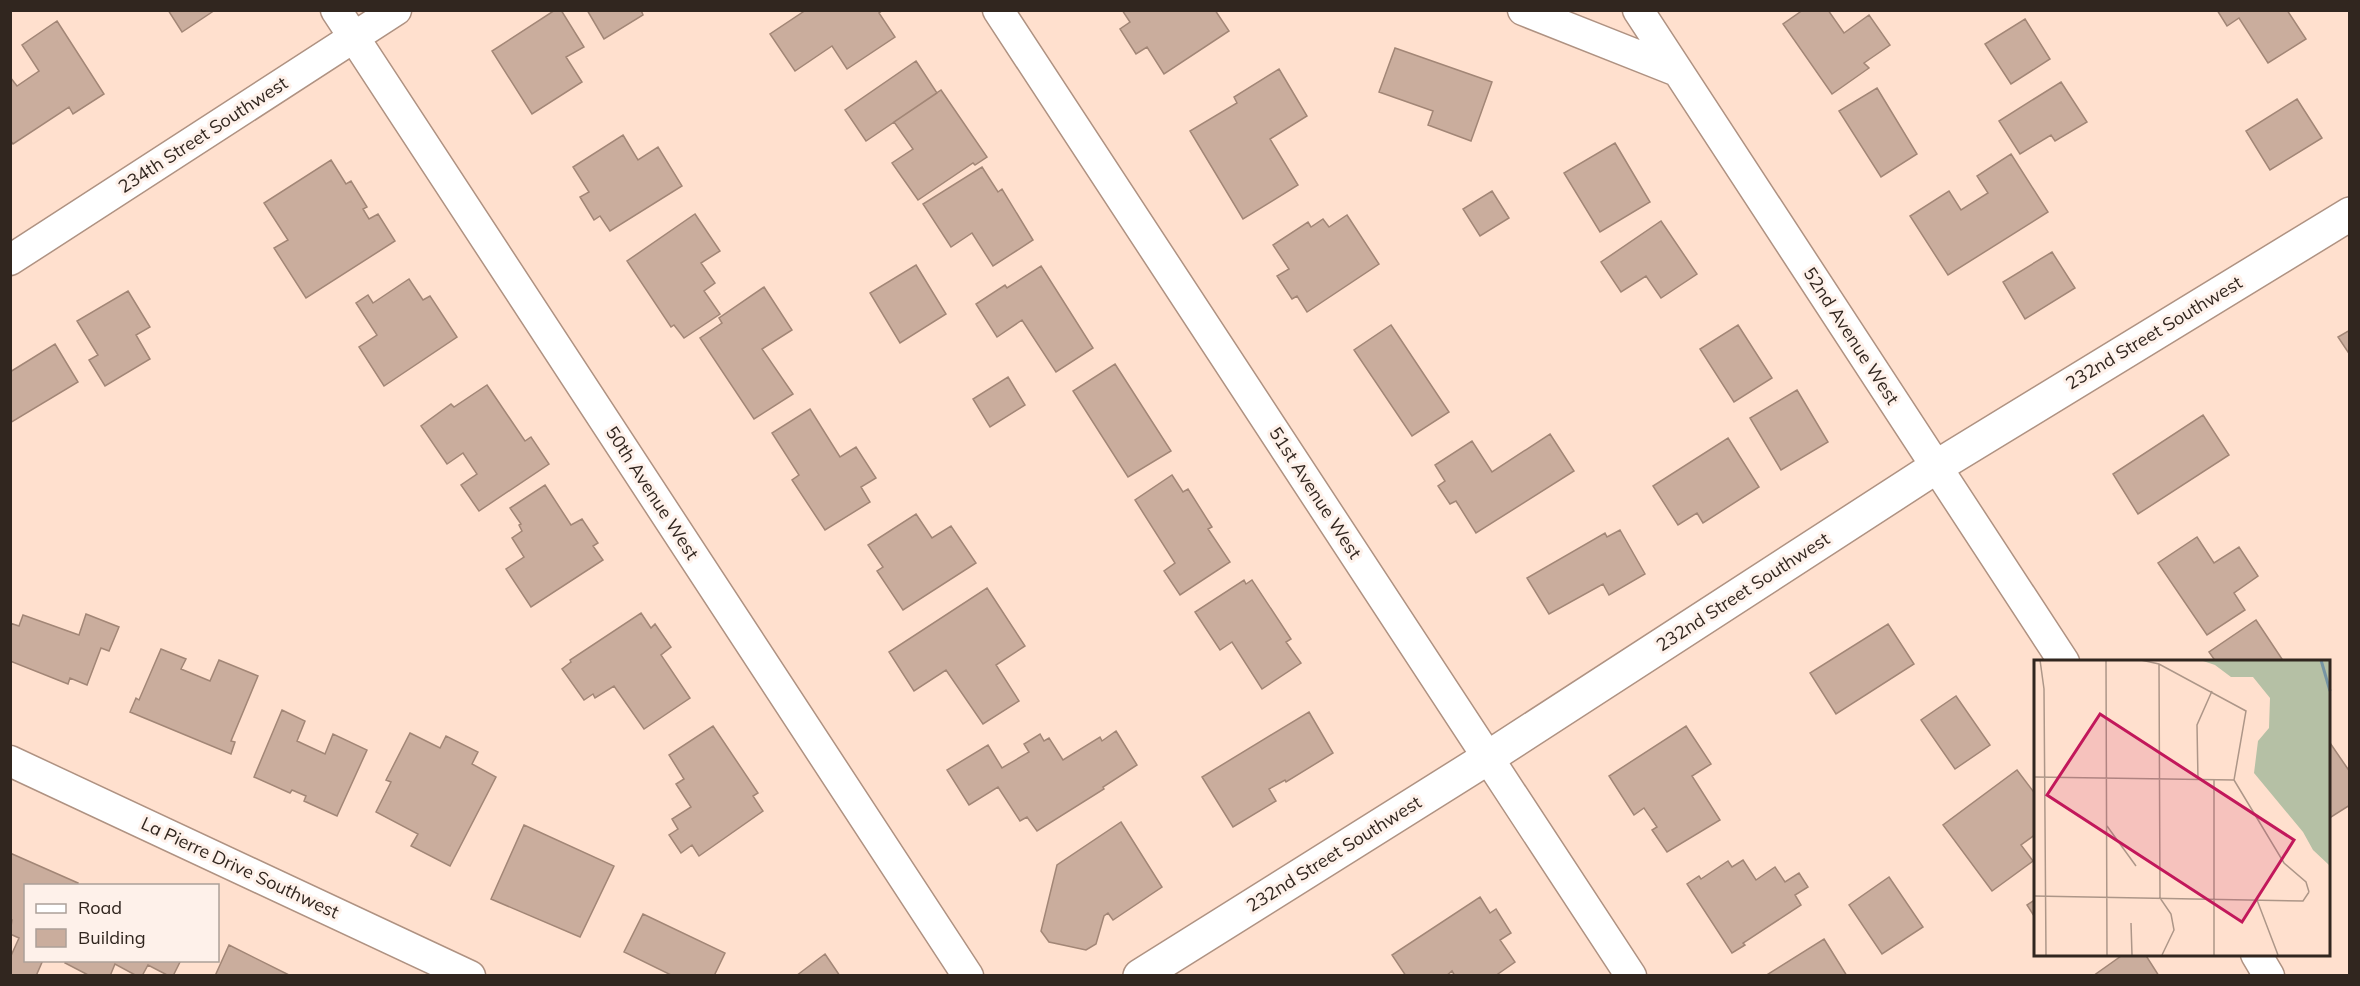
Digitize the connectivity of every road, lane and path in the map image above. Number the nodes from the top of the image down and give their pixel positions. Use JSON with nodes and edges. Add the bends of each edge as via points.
{"nodes":[{"id":1,"x":336,"y":10,"type":"edge"},
{"id":2,"x":396,"y":10,"type":"edge"},
{"id":3,"x":998,"y":10,"type":"edge"},
{"id":4,"x":1523,"y":10,"type":"edge"},
{"id":5,"x":1638,"y":10,"type":"edge"},
{"id":6,"x":354,"y":37,"type":"junction"},
{"id":7,"x":1677,"y":71,"type":"junction"},
{"id":8,"x":2349,"y":214,"type":"edge"},
{"id":9,"x":10,"y":260,"type":"edge"},
{"id":10,"x":1936,"y":467,"type":"junction"},
{"id":11,"x":2063,"y":660,"type":"edge"},
{"id":12,"x":1490,"y":758,"type":"junction"},
{"id":13,"x":10,"y":761,"type":"edge"},
{"id":14,"x":2257,"y":956,"type":"edge"},
{"id":15,"x":1156,"y":971,"type":"edge"},
{"id":16,"x":470,"y":975,"type":"edge"},
{"id":17,"x":968,"y":975,"type":"edge"},
{"id":18,"x":1631,"y":975,"type":"edge"},
{"id":19,"x":2269,"y":975,"type":"edge"}],
"edges":[{"from":1,"to":6,"type":"street","name":"50th Avenue West"},
{"from":2,"to":6,"type":"street","name":"234th Street Southwest"},
{"from":3,"to":12,"type":"street","name":"51st Avenue West"},
{"from":4,"to":7,"type":"street"},
{"from":5,"to":7,"type":"street","name":"52nd Avenue West"},
{"from":6,"to":9,"type":"street","name":"234th Street Southwest"},
{"from":6,"to":17,"type":"street","name":"50th Avenue West"},
{"from":7,"to":10,"type":"street","name":"52nd Avenue West"},
{"from":8,"to":10,"type":"street","name":"232nd Street Southwest"},
{"from":10,"to":11,"type":"street","name":"52nd Avenue West"},
{"from":10,"to":12,"type":"street","name":"232nd Street Southwest"},
{"from":12,"to":15,"type":"street","name":"232nd Street Southwest"},
{"from":12,"to":18,"type":"street","name":"51st Avenue West"},
{"from":13,"to":16,"type":"street","name":"La Pierre Drive Southwest"},
{"from":14,"to":19,"type":"street"}]}
